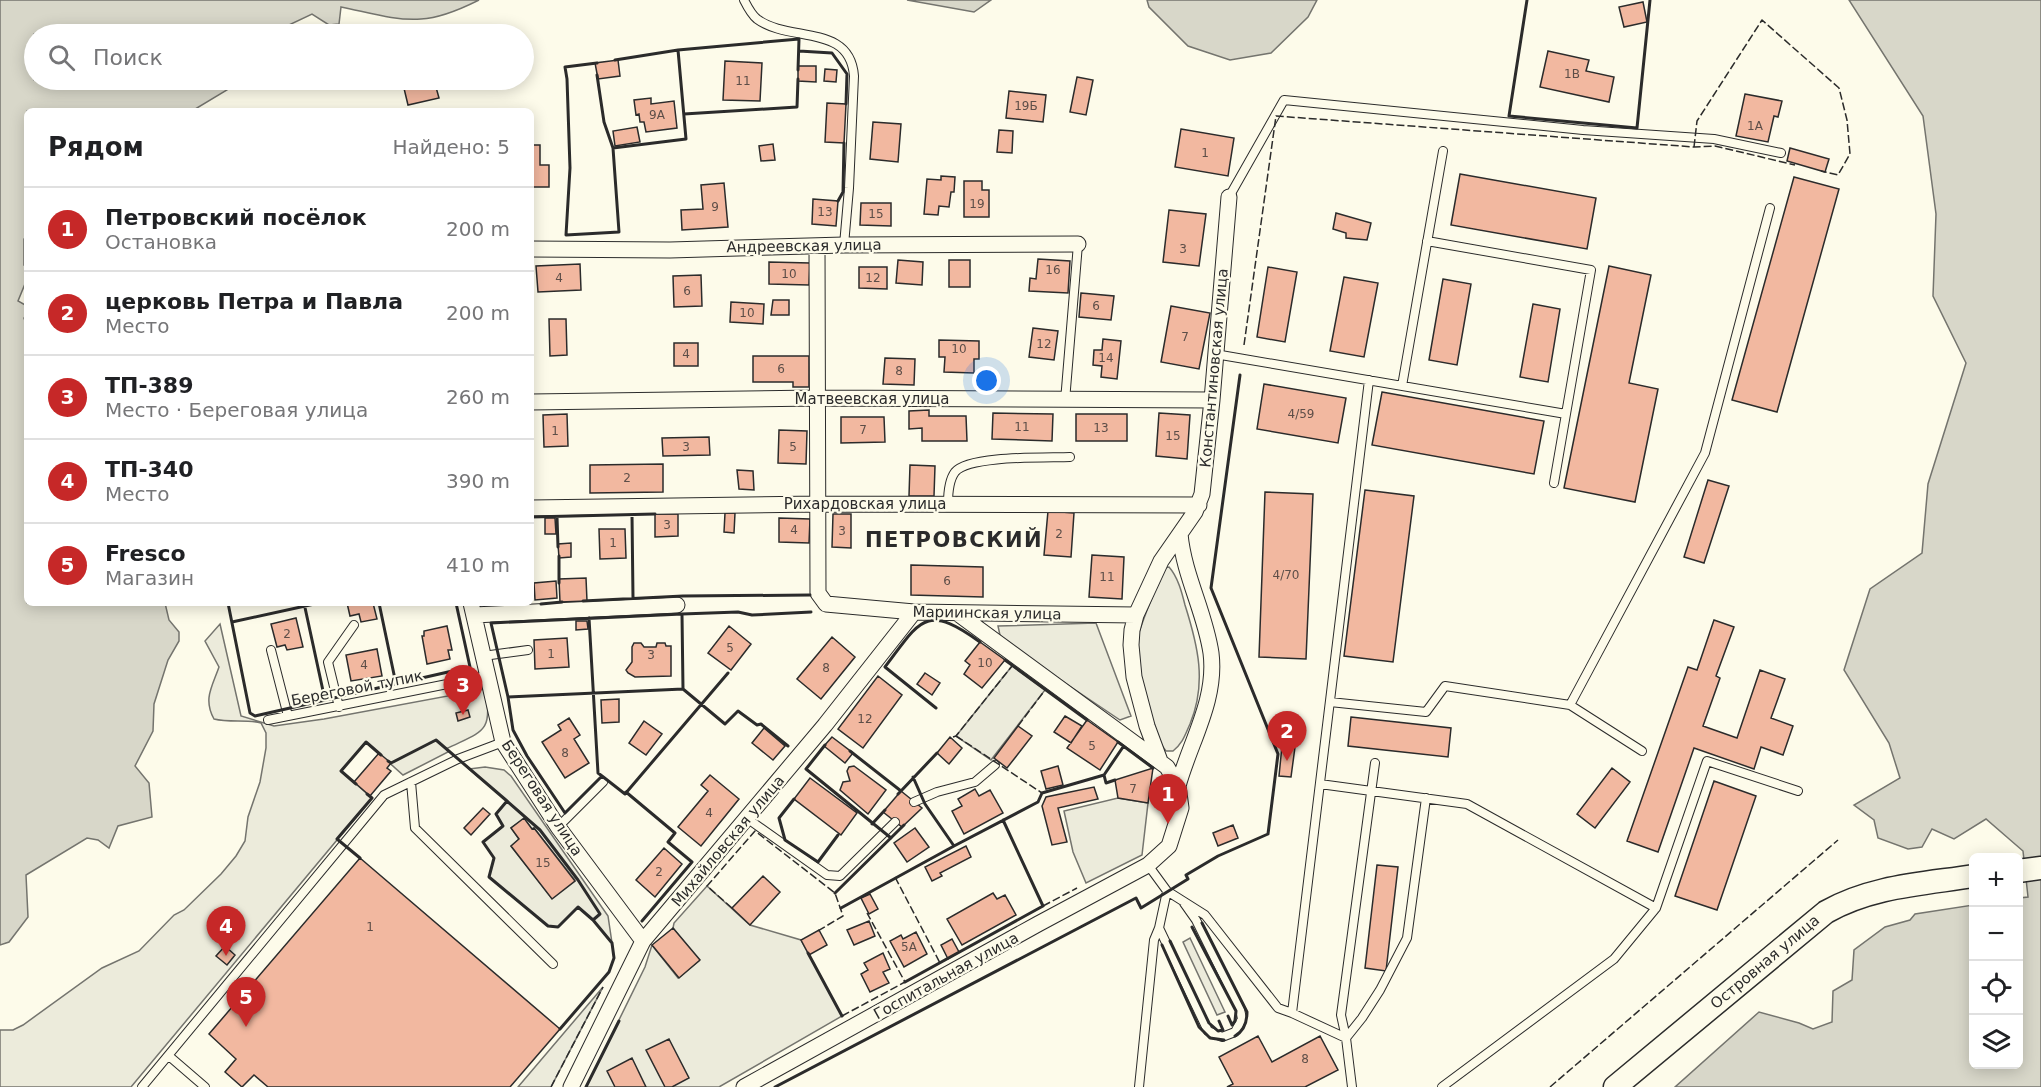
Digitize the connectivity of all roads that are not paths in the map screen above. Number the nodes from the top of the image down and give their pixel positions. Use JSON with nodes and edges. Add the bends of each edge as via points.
{"nodes":[{"id":1,"x":744,"y":0,"type":"edge"},
{"id":2,"x":1443,"y":151,"type":"dead end"},
{"id":3,"x":1782,"y":153,"type":"dead end"},
{"id":4,"x":1228,"y":197,"type":"joint"},
{"id":5,"x":1770,"y":208,"type":"dead end"},
{"id":6,"x":1428,"y":241,"type":"junction"},
{"id":7,"x":1078,"y":244,"type":"joint"},
{"id":8,"x":844,"y":245,"type":"junction"},
{"id":9,"x":817,"y":247,"type":"junction"},
{"id":10,"x":534,"y":249,"type":"edge"},
{"id":11,"x":1215,"y":354,"type":"junction"},
{"id":12,"x":1369,"y":380,"type":"junction"},
{"id":13,"x":1402,"y":386,"type":"junction"},
{"id":14,"x":817,"y":398,"type":"junction"},
{"id":15,"x":1212,"y":400,"type":"junction"},
{"id":16,"x":1065,"y":401,"type":"junction"},
{"id":17,"x":534,"y":402,"type":"edge"},
{"id":18,"x":1566,"y":414,"type":"junction"},
{"id":19,"x":1070,"y":457,"type":"dead end"},
{"id":20,"x":1554,"y":483,"type":"dead end"},
{"id":21,"x":818,"y":504,"type":"junction"},
{"id":22,"x":948,"y":504,"type":"junction"},
{"id":23,"x":1199,"y":505,"type":"junction"},
{"id":24,"x":534,"y":508,"type":"edge"},
{"id":25,"x":1180,"y":534,"type":"junction"},
{"id":26,"x":677,"y":604,"type":"dead end"},
{"id":27,"x":473,"y":609,"type":"edge"},
{"id":28,"x":914,"y":612,"type":"junction"},
{"id":29,"x":957,"y":613,"type":"junction"},
{"id":30,"x":1136,"y":615,"type":"junction"},
{"id":31,"x":354,"y":625,"type":"dead end"},
{"id":32,"x":271,"y":650,"type":"dead end"},
{"id":33,"x":528,"y":650,"type":"dead end"},
{"id":34,"x":483,"y":656,"type":"junction"},
{"id":35,"x":487,"y":676,"type":"junction"},
{"id":36,"x":1330,"y":702,"type":"junction"},
{"id":37,"x":1570,"y":705,"type":"junction"},
{"id":38,"x":339,"y":706,"type":"junction"},
{"id":39,"x":288,"y":716,"type":"junction"},
{"id":40,"x":268,"y":720,"type":"dead end"},
{"id":41,"x":503,"y":742,"type":"junction"},
{"id":42,"x":1642,"y":751,"type":"dead end"},
{"id":43,"x":1160,"y":761,"type":"junction"},
{"id":44,"x":1375,"y":763,"type":"dead end"},
{"id":45,"x":995,"y":765,"type":"dead end"},
{"id":46,"x":411,"y":782,"type":"junction"},
{"id":47,"x":603,"y":782,"type":"dead end"},
{"id":48,"x":1320,"y":784,"type":"junction"},
{"id":49,"x":1178,"y":786,"type":"junction"},
{"id":50,"x":1372,"y":791,"type":"junction"},
{"id":51,"x":1798,"y":791,"type":"dead end"},
{"id":52,"x":1426,"y":798,"type":"junction"},
{"id":53,"x":914,"y":802,"type":"dead end"},
{"id":54,"x":748,"y":819,"type":"junction"},
{"id":55,"x":895,"y":822,"type":"dead end"},
{"id":56,"x":558,"y":827,"type":"junction"},
{"id":57,"x":1148,"y":865,"type":"junction"},
{"id":58,"x":2041,"y":868,"type":"edge"},
{"id":59,"x":2023,"y":870,"type":"edge"},
{"id":60,"x":1969,"y":877,"type":"edge"},
{"id":61,"x":1167,"y":891,"type":"junction"},
{"id":62,"x":1183,"y":902,"type":"junction"},
{"id":63,"x":1656,"y":908,"type":"junction"},
{"id":64,"x":1159,"y":928,"type":"junction"},
{"id":65,"x":643,"y":941,"type":"junction"},
{"id":66,"x":553,"y":964,"type":"dead end"},
{"id":67,"x":1292,"y":1012,"type":"junction"},
{"id":68,"x":1346,"y":1038,"type":"junction"},
{"id":69,"x":170,"y":1056,"type":"junction"},
{"id":70,"x":142,"y":1087,"type":"edge"},
{"id":71,"x":206,"y":1087,"type":"edge"},
{"id":72,"x":571,"y":1087,"type":"edge"},
{"id":73,"x":744,"y":1087,"type":"edge"},
{"id":74,"x":1139,"y":1087,"type":"edge"},
{"id":75,"x":1352,"y":1087,"type":"edge"},
{"id":76,"x":1442,"y":1087,"type":"edge"},
{"id":77,"x":1615,"y":1087,"type":"edge"}],
"edges":[{"from":1,"to":8,"type":"lane","via":[[756,18],[769,26],[827,39],[843,49],[853,63]]},
{"from":2,"to":6,"type":"lane"},
{"from":3,"to":4,"type":"lane","via":[[1714,139],[1284,100]]},
{"from":4,"to":11,"type":"street","name":"Константиновская улица"},
{"from":5,"to":37,"type":"lane","via":[[1705,453]]},
{"from":6,"to":13,"type":"lane"},
{"from":6,"to":18,"type":"lane","via":[[1591,270]]},
{"from":7,"to":8,"type":"street","name":"Андреевская улица"},
{"from":7,"to":16,"type":"lane"},
{"from":8,"to":9,"type":"street","name":"Андреевская улица"},
{"from":9,"to":10,"type":"street","name":"Андреевская улица"},
{"from":9,"to":14,"type":"street"},
{"from":11,"to":12,"type":"lane"},
{"from":11,"to":15,"type":"street","name":"Константиновская улица"},
{"from":12,"to":13,"type":"lane"},
{"from":12,"to":36,"type":"lane"},
{"from":13,"to":18,"type":"lane"},
{"from":14,"to":16,"type":"street","name":"Матвеевская улица"},
{"from":14,"to":17,"type":"street","name":"Матвеевская улица"},
{"from":14,"to":21,"type":"street"},
{"from":15,"to":16,"type":"street","name":"Матвеевская улица"},
{"from":15,"to":23,"type":"street","name":"Константиновская улица"},
{"from":18,"to":20,"type":"lane"},
{"from":19,"to":22,"type":"lane","via":[[992,459],[957,470]]},
{"from":21,"to":22,"type":"street","name":"Рихардовская улица"},
{"from":21,"to":24,"type":"street","name":"Рихардовская улица"},
{"from":21,"to":28,"type":"street","name":"Мариинская улица","via":[[818,593],[826,604]]},
{"from":22,"to":23,"type":"street","name":"Рихардовская улица"},
{"from":23,"to":25,"type":"street","name":"Константиновская улица"},
{"from":25,"to":30,"type":"street","name":"Константиновская улица","via":[[1161,561]]},
{"from":25,"to":49,"type":"street","via":[[1211,656],[1208,699]]},
{"from":26,"to":27,"type":"street"},
{"from":27,"to":34,"type":"street","name":"Береговая улица"},
{"from":28,"to":29,"type":"street","name":"Мариинская улица"},
{"from":28,"to":54,"type":"street","name":"Михайловская улица"},
{"from":29,"to":30,"type":"street","name":"Мариинская улица"},
{"from":29,"to":43,"type":"street"},
{"from":30,"to":43,"type":"street","name":"Константиновская улица","via":[[1131,645],[1134,677]]},
{"from":31,"to":38,"type":"lane","via":[[328,662]]},
{"from":32,"to":39,"type":"lane"},
{"from":33,"to":34,"type":"lane"},
{"from":34,"to":35,"type":"street","name":"Береговая улица"},
{"from":35,"to":38,"type":"lane","name":"Береговой тупик"},
{"from":35,"to":41,"type":"street","name":"Береговая улица"},
{"from":36,"to":37,"type":"lane","via":[[1426,712],[1445,686]]},
{"from":36,"to":48,"type":"lane"},
{"from":37,"to":42,"type":"lane"},
{"from":38,"to":39,"type":"lane","name":"Береговой тупик"},
{"from":39,"to":40,"type":"lane","name":"Береговой тупик"},
{"from":41,"to":46,"type":"lane"},
{"from":41,"to":56,"type":"street","name":"Береговая улица"},
{"from":43,"to":49,"type":"street"},
{"from":44,"to":50,"type":"lane"},
{"from":45,"to":53,"type":"lane","via":[[975,782]]},
{"from":46,"to":66,"type":"lane","via":[[414,828]]},
{"from":46,"to":69,"type":"lane","via":[[384,795]]},
{"from":47,"to":56,"type":"lane"},
{"from":48,"to":50,"type":"lane"},
{"from":48,"to":67,"type":"lane"},
{"from":49,"to":57,"type":"street","name":"Госпитальная улица","via":[[1181,808],[1169,846]]},
{"from":50,"to":52,"type":"lane"},
{"from":50,"to":68,"type":"lane","via":[[1341,1015]]},
{"from":51,"to":63,"type":"lane","via":[[1707,761]]},
{"from":52,"to":63,"type":"lane","via":[[1467,804]]},
{"from":52,"to":68,"type":"lane","via":[[1407,938],[1380,990]]},
{"from":54,"to":55,"type":"lane","via":[[833,877],[840,876]]},
{"from":54,"to":65,"type":"street","name":"Михайловская улица"},
{"from":56,"to":65,"type":"street","name":"Береговая улица"},
{"from":57,"to":61,"type":"lane"},
{"from":57,"to":73,"type":"street","name":"Госпитальная улица"},
{"from":58,"to":59,"type":"main road"},
{"from":60,"to":77,"type":"main road","name":"Островная улица","via":[[1881,890],[1826,912]]},
{"from":61,"to":62,"type":"lane"},
{"from":61,"to":64,"type":"lane"},
{"from":62,"to":64,"type":"lane","via":[[1196,920],[1240,1009],[1242,1019],[1235,1032],[1222,1037],[1208,1031]]},
{"from":62,"to":67,"type":"lane","via":[[1205,915],[1278,1008]]},
{"from":63,"to":76,"type":"lane","via":[[1614,959]]},
{"from":64,"to":74,"type":"lane","via":[[1154,940]]},
{"from":65,"to":72,"type":"street","name":"Михайловская улица"},
{"from":67,"to":68,"type":"lane"},
{"from":68,"to":75,"type":"lane"},
{"from":69,"to":70,"type":"lane"},
{"from":69,"to":71,"type":"lane"}]}
